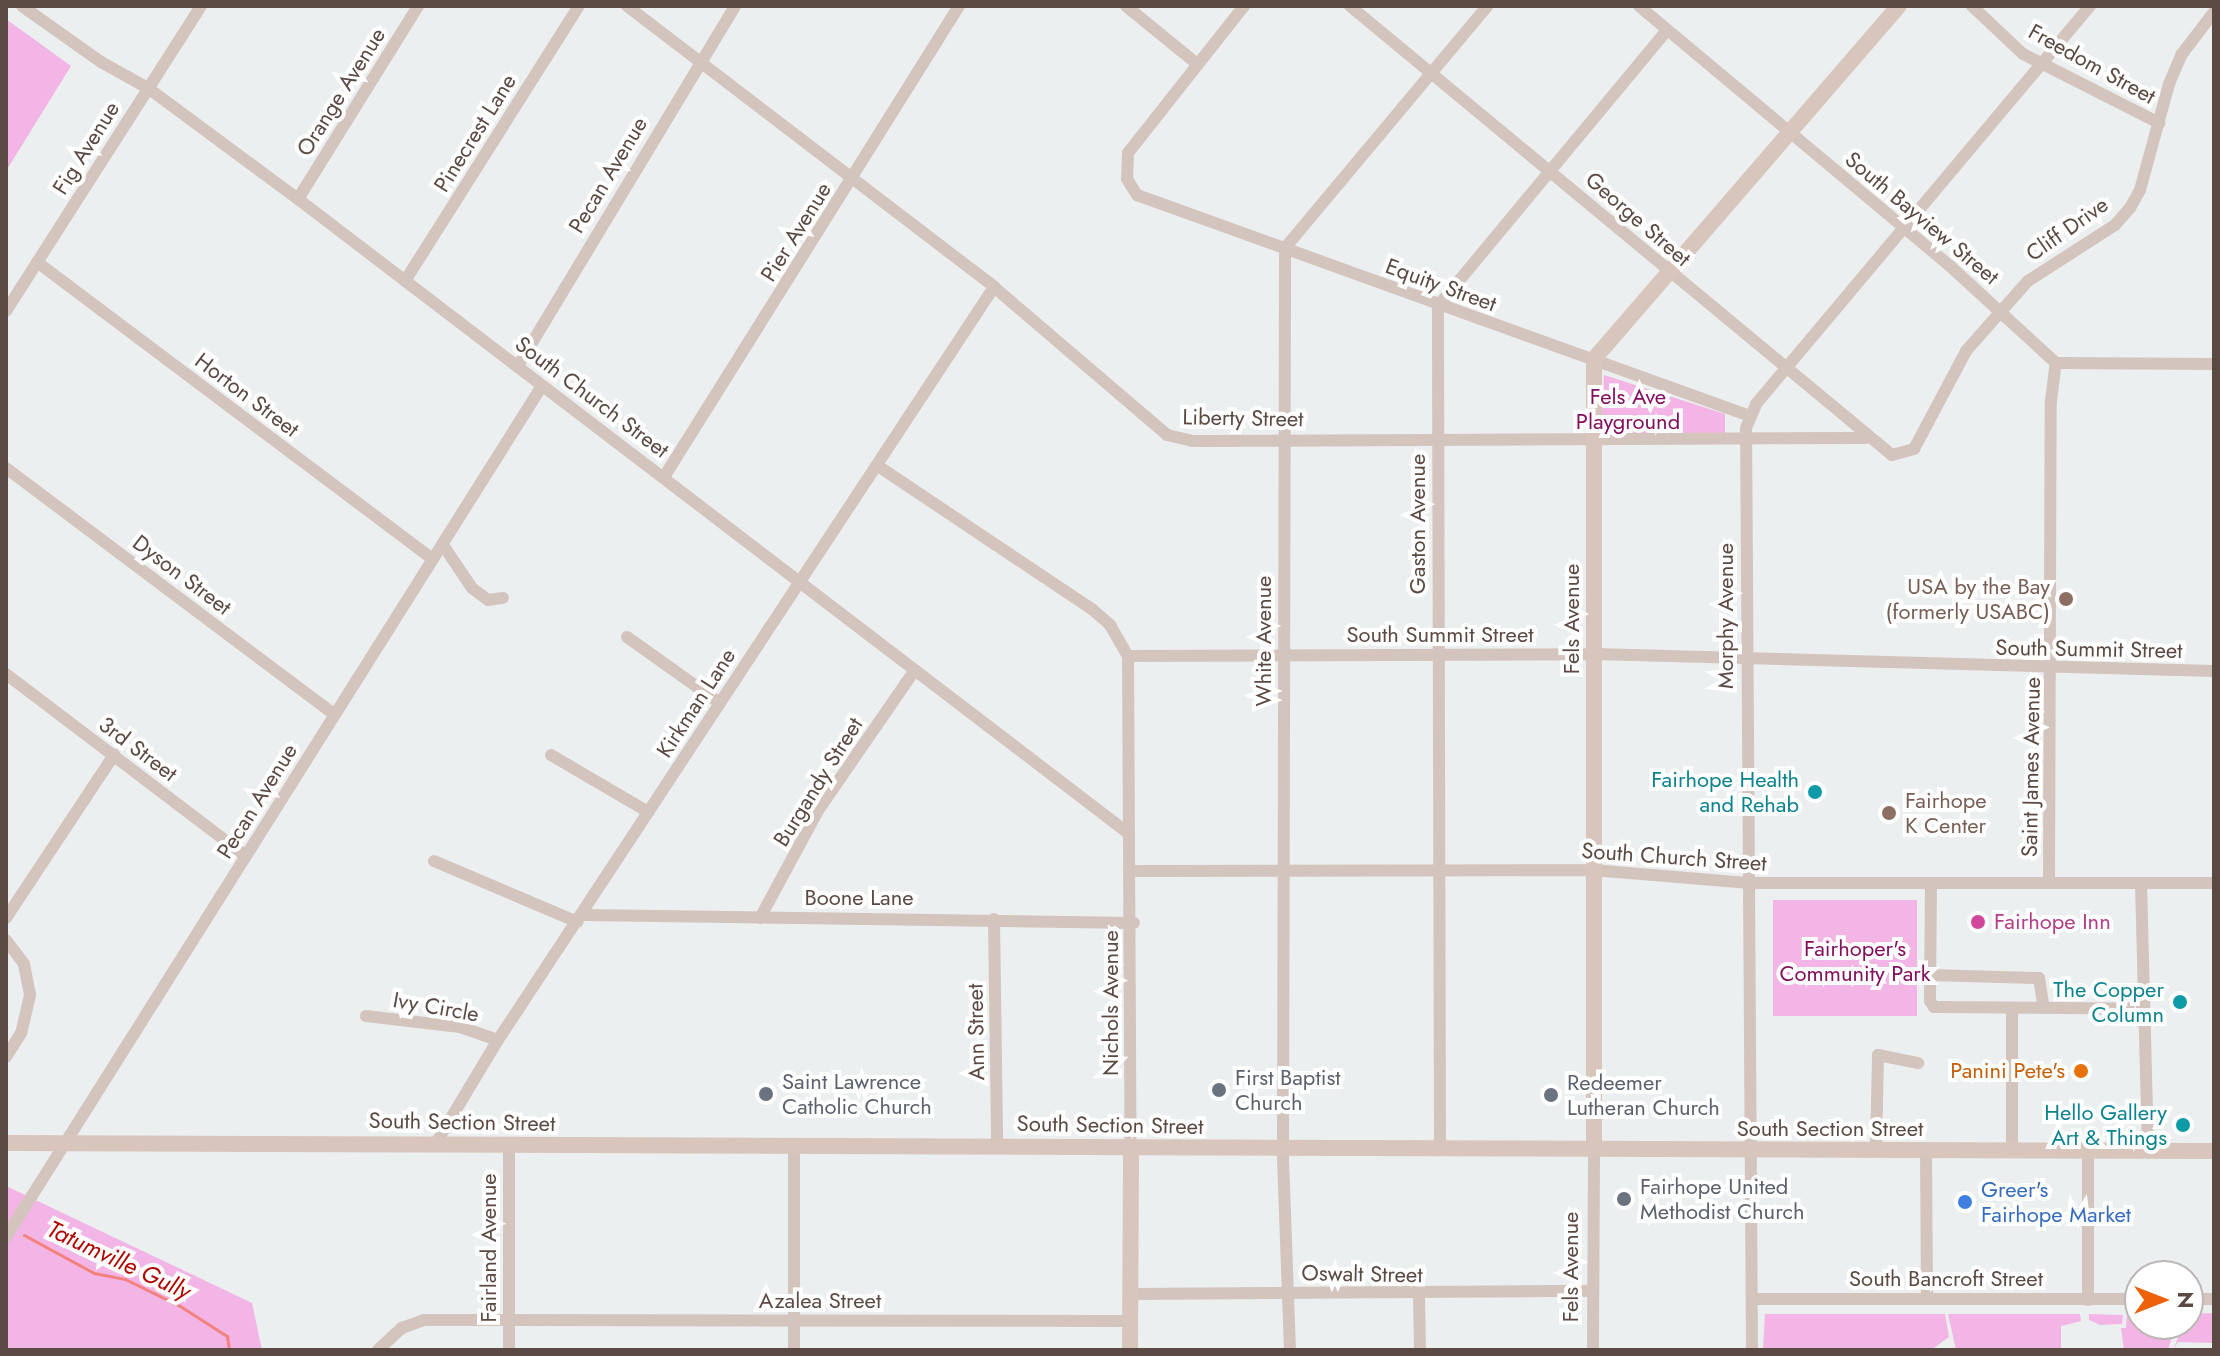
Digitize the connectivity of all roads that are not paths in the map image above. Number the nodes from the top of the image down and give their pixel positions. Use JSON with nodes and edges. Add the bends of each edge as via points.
{"nodes":[{"id":1,"x":22,"y":6,"type":"edge"},
{"id":2,"x":201,"y":6,"type":"edge"},
{"id":3,"x":418,"y":6,"type":"edge"},
{"id":4,"x":579,"y":6,"type":"edge"},
{"id":5,"x":627,"y":6,"type":"edge"},
{"id":6,"x":735,"y":6,"type":"edge"},
{"id":7,"x":959,"y":6,"type":"edge"},
{"id":8,"x":1126,"y":6,"type":"edge"},
{"id":9,"x":1244,"y":6,"type":"edge"},
{"id":10,"x":1350,"y":6,"type":"edge"},
{"id":11,"x":1487,"y":6,"type":"edge"},
{"id":12,"x":1639,"y":6,"type":"edge"},
{"id":13,"x":1899,"y":6,"type":"edge"},
{"id":14,"x":1972,"y":6,"type":"edge"},
{"id":15,"x":2090,"y":6,"type":"edge"},
{"id":16,"x":1654,"y":11,"type":"edge"},
{"id":17,"x":2214,"y":12,"type":"edge"},
{"id":18,"x":1666,"y":31,"type":"junction"},
{"id":19,"x":700,"y":61,"type":"junction"},
{"id":20,"x":2042,"y":63,"type":"junction"},
{"id":21,"x":1197,"y":64,"type":"junction"},
{"id":22,"x":1429,"y":75,"type":"junction"},
{"id":23,"x":148,"y":88,"type":"junction"},
{"id":24,"x":2159,"y":123,"type":"junction"},
{"id":25,"x":1786,"y":131,"type":"junction"},
{"id":26,"x":1548,"y":168,"type":"junction"},
{"id":27,"x":853,"y":179,"type":"junction"},
{"id":28,"x":298,"y":199,"type":"junction"},
{"id":29,"x":1905,"y":229,"type":"junction"},
{"id":30,"x":1285,"y":248,"type":"junction"},
{"id":31,"x":37,"y":262,"type":"junction"},
{"id":32,"x":1667,"y":270,"type":"junction"},
{"id":33,"x":405,"y":281,"type":"junction"},
{"id":34,"x":994,"y":287,"type":"junction"},
{"id":35,"x":1438,"y":306,"type":"junction"},
{"id":36,"x":6,"y":311,"type":"edge"},
{"id":37,"x":2001,"y":311,"type":"junction"},
{"id":38,"x":1594,"y":359,"type":"junction"},
{"id":39,"x":2056,"y":363,"type":"junction"},
{"id":40,"x":2214,"y":364,"type":"edge"},
{"id":41,"x":518,"y":366,"type":"junction"},
{"id":42,"x":1784,"y":370,"type":"junction"},
{"id":43,"x":542,"y":386,"type":"junction"},
{"id":44,"x":1750,"y":416,"type":"junction"},
{"id":45,"x":1866,"y":438,"type":"junction"},
{"id":46,"x":1592,"y":439,"type":"junction"},
{"id":47,"x":1745,"y":439,"type":"junction"},
{"id":48,"x":1285,"y":440,"type":"junction"},
{"id":49,"x":1438,"y":440,"type":"junction"},
{"id":50,"x":1902,"y":455,"type":"joint"},
{"id":51,"x":878,"y":466,"type":"junction"},
{"id":52,"x":6,"y":468,"type":"edge"},
{"id":53,"x":664,"y":477,"type":"junction"},
{"id":54,"x":443,"y":545,"type":"junction"},
{"id":55,"x":433,"y":559,"type":"junction"},
{"id":56,"x":800,"y":581,"type":"junction"},
{"id":57,"x":503,"y":598,"type":"dead end"},
{"id":58,"x":627,"y":637,"type":"dead end"},
{"id":59,"x":1439,"y":654,"type":"junction"},
{"id":60,"x":1595,"y":654,"type":"junction"},
{"id":61,"x":1128,"y":656,"type":"junction"},
{"id":62,"x":1285,"y":656,"type":"junction"},
{"id":63,"x":1747,"y":657,"type":"junction"},
{"id":64,"x":915,"y":670,"type":"junction"},
{"id":65,"x":2052,"y":670,"type":"junction"},
{"id":66,"x":2214,"y":671,"type":"edge"},
{"id":67,"x":6,"y":674,"type":"edge"},
{"id":68,"x":720,"y":703,"type":"junction"},
{"id":69,"x":334,"y":714,"type":"junction"},
{"id":70,"x":114,"y":755,"type":"junction"},
{"id":71,"x":551,"y":755,"type":"dead end"},
{"id":72,"x":648,"y":812,"type":"junction"},
{"id":73,"x":1128,"y":833,"type":"junction"},
{"id":74,"x":246,"y":856,"type":"junction"},
{"id":75,"x":434,"y":861,"type":"dead end"},
{"id":76,"x":1593,"y":870,"type":"junction"},
{"id":77,"x":1132,"y":871,"type":"junction"},
{"id":78,"x":1439,"y":871,"type":"junction"},
{"id":79,"x":1283,"y":873,"type":"junction"},
{"id":80,"x":1749,"y":883,"type":"junction"},
{"id":81,"x":1931,"y":883,"type":"junction"},
{"id":82,"x":2049,"y":883,"type":"junction"},
{"id":83,"x":2141,"y":883,"type":"junction"},
{"id":84,"x":2214,"y":883,"type":"edge"},
{"id":85,"x":6,"y":918,"type":"edge"},
{"id":86,"x":581,"y":918,"type":"junction"},
{"id":87,"x":760,"y":918,"type":"junction"},
{"id":88,"x":994,"y":919,"type":"junction"},
{"id":89,"x":1134,"y":923,"type":"junction"},
{"id":90,"x":6,"y":940,"type":"edge"},
{"id":91,"x":1930,"y":975,"type":"junction"},
{"id":92,"x":2012,"y":1008,"type":"junction"},
{"id":93,"x":2044,"y":1008,"type":"junction"},
{"id":94,"x":2143,"y":1009,"type":"junction"},
{"id":95,"x":366,"y":1016,"type":"dead end"},
{"id":96,"x":498,"y":1040,"type":"junction"},
{"id":97,"x":6,"y":1057,"type":"edge"},
{"id":98,"x":1918,"y":1063,"type":"dead end"},
{"id":99,"x":6,"y":1143,"type":"edge"},
{"id":100,"x":66,"y":1143,"type":"junction"},
{"id":101,"x":436,"y":1143,"type":"junction"},
{"id":102,"x":509,"y":1146,"type":"junction"},
{"id":103,"x":794,"y":1146,"type":"junction"},
{"id":104,"x":997,"y":1146,"type":"junction"},
{"id":105,"x":1131,"y":1148,"type":"junction"},
{"id":106,"x":1283,"y":1148,"type":"junction"},
{"id":107,"x":1440,"y":1148,"type":"junction"},
{"id":108,"x":1594,"y":1148,"type":"junction"},
{"id":109,"x":1751,"y":1151,"type":"junction"},
{"id":110,"x":1876,"y":1151,"type":"junction"},
{"id":111,"x":1926,"y":1151,"type":"junction"},
{"id":112,"x":2012,"y":1151,"type":"junction"},
{"id":113,"x":2088,"y":1151,"type":"junction"},
{"id":114,"x":2148,"y":1151,"type":"junction"},
{"id":115,"x":2214,"y":1151,"type":"edge"},
{"id":116,"x":6,"y":1237,"type":"edge"},
{"id":117,"x":1593,"y":1291,"type":"junction"},
{"id":118,"x":1289,"y":1293,"type":"junction"},
{"id":119,"x":1131,"y":1294,"type":"junction"},
{"id":120,"x":1419,"y":1295,"type":"junction"},
{"id":121,"x":1752,"y":1299,"type":"junction"},
{"id":122,"x":1927,"y":1299,"type":"junction"},
{"id":123,"x":2124,"y":1299,"type":"edge"},
{"id":124,"x":2088,"y":1300,"type":"junction"},
{"id":125,"x":510,"y":1319,"type":"junction"},
{"id":126,"x":1130,"y":1321,"type":"junction"},
{"id":127,"x":794,"y":1322,"type":"junction"},
{"id":128,"x":1593,"y":1346,"type":"dead end"},
{"id":129,"x":378,"y":1350,"type":"edge"},
{"id":130,"x":509,"y":1350,"type":"edge"},
{"id":131,"x":794,"y":1350,"type":"edge"},
{"id":132,"x":1130,"y":1350,"type":"edge"},
{"id":133,"x":1290,"y":1350,"type":"edge"},
{"id":134,"x":1420,"y":1350,"type":"edge"},
{"id":135,"x":1752,"y":1350,"type":"edge"}],
"edges":[{"from":1,"to":23,"type":"street","name":"South Church Street"},
{"from":2,"to":23,"type":"street","name":"Fig Avenue"},
{"from":3,"to":28,"type":"street","name":"Orange Avenue"},
{"from":4,"to":33,"type":"street","name":"Pinecrest Lane"},
{"from":5,"to":19,"type":"street","name":"Liberty Street"},
{"from":6,"to":19,"type":"street","name":"Pecan Avenue"},
{"from":7,"to":27,"type":"street","name":"Pier Avenue"},
{"from":8,"to":21,"type":"street"},
{"from":9,"to":21,"type":"street"},
{"from":10,"to":22,"type":"street","name":"George Street"},
{"from":11,"to":22,"type":"street"},
{"from":12,"to":16,"type":"street","name":"South Bayview Street"},
{"from":13,"to":25,"type":"street"},
{"from":14,"to":20,"type":"street","name":"Freedom Street","via":[[2023,54]]},
{"from":15,"to":20,"type":"street","name":"Morphy Avenue"},
{"from":16,"to":18,"type":"street","name":"South Bayview Street"},
{"from":17,"to":24,"type":"street","name":"Cliff Drive","via":[[2182,54]]},
{"from":18,"to":25,"type":"street","name":"South Bayview Street"},
{"from":18,"to":26,"type":"street"},
{"from":19,"to":27,"type":"street","name":"Liberty Street"},
{"from":19,"to":41,"type":"street","name":"Pecan Avenue"},
{"from":20,"to":24,"type":"street","name":"Freedom Street"},
{"from":20,"to":29,"type":"street","name":"Morphy Avenue"},
{"from":21,"to":30,"type":"street","name":"Equity Street","via":[[1128,153],[1127,179],[1148,200]]},
{"from":22,"to":26,"type":"street","name":"George Street"},
{"from":22,"to":30,"type":"street"},
{"from":23,"to":28,"type":"street","name":"South Church Street"},
{"from":23,"to":31,"type":"street","name":"Fig Avenue"},
{"from":24,"to":37,"type":"street","name":"Cliff Drive","via":[[2130,208],[2115,225],[2028,281]]},
{"from":25,"to":29,"type":"street","name":"South Bayview Street"},
{"from":25,"to":32,"type":"street"},
{"from":26,"to":32,"type":"street","name":"George Street"},
{"from":26,"to":35,"type":"street"},
{"from":27,"to":34,"type":"street","name":"Liberty Street"},
{"from":27,"to":53,"type":"street","name":"Pier Avenue"},
{"from":28,"to":33,"type":"street","name":"South Church Street"},
{"from":29,"to":37,"type":"street","name":"South Bayview Street"},
{"from":29,"to":42,"type":"street","name":"Morphy Avenue"},
{"from":30,"to":35,"type":"street","name":"Equity Street"},
{"from":30,"to":48,"type":"street","name":"White Avenue"},
{"from":31,"to":36,"type":"street","name":"Fig Avenue"},
{"from":31,"to":55,"type":"street","name":"Horton Street"},
{"from":32,"to":38,"type":"street"},
{"from":32,"to":42,"type":"street","name":"George Street"},
{"from":33,"to":41,"type":"street","name":"South Church Street"},
{"from":34,"to":48,"type":"street","name":"Liberty Street","via":[[1125,397],[1157,431],[1192,441]]},
{"from":34,"to":51,"type":"street","name":"Kirkman Lane"},
{"from":35,"to":38,"type":"street","name":"Equity Street"},
{"from":35,"to":49,"type":"street","name":"Gaston Avenue"},
{"from":37,"to":39,"type":"street","name":"South Bayview Street"},
{"from":37,"to":50,"type":"street","name":"Cliff Drive","via":[[1966,351],[1914,449]]},
{"from":38,"to":44,"type":"street","name":"Equity Street"},
{"from":38,"to":46,"type":"street","name":"Fels Avenue"},
{"from":39,"to":40,"type":"street"},
{"from":39,"to":65,"type":"street","name":"Saint James Avenue","via":[[2051,401]]},
{"from":41,"to":43,"type":"street","name":"South Church Street"},
{"from":42,"to":44,"type":"street","name":"Morphy Avenue"},
{"from":42,"to":45,"type":"street","name":"George Street"},
{"from":43,"to":53,"type":"street","name":"South Church Street"},
{"from":43,"to":54,"type":"street","name":"Pecan Avenue"},
{"from":44,"to":47,"type":"street","name":"Morphy Avenue"},
{"from":45,"to":47,"type":"street","name":"Liberty Street"},
{"from":45,"to":50,"type":"street","name":"George Street","via":[[1886,454]]},
{"from":46,"to":47,"type":"street","name":"Liberty Street"},
{"from":46,"to":49,"type":"street","name":"Liberty Street"},
{"from":46,"to":60,"type":"street","name":"Fels Avenue"},
{"from":47,"to":63,"type":"street","name":"Morphy Avenue"},
{"from":48,"to":49,"type":"street","name":"Liberty Street"},
{"from":48,"to":62,"type":"street","name":"White Avenue"},
{"from":49,"to":59,"type":"street","name":"Gaston Avenue"},
{"from":51,"to":56,"type":"street","name":"Kirkman Lane"},
{"from":51,"to":61,"type":"street","via":[[1093,610],[1110,625]]},
{"from":52,"to":69,"type":"street","name":"Dyson Street"},
{"from":53,"to":56,"type":"street","name":"South Church Street"},
{"from":54,"to":55,"type":"street","name":"Pecan Avenue"},
{"from":54,"to":57,"type":"street","via":[[472,588],[488,600]]},
{"from":55,"to":69,"type":"street","name":"Pecan Avenue"},
{"from":56,"to":64,"type":"street","name":"South Church Street"},
{"from":56,"to":68,"type":"street","name":"Kirkman Lane"},
{"from":58,"to":68,"type":"street"},
{"from":59,"to":60,"type":"street","name":"South Summit Street"},
{"from":59,"to":62,"type":"street","name":"South Summit Street"},
{"from":59,"to":78,"type":"street","name":"Gaston Avenue"},
{"from":60,"to":63,"type":"street","name":"South Summit Street"},
{"from":60,"to":76,"type":"street","name":"Fels Avenue"},
{"from":61,"to":62,"type":"street","name":"South Summit Street"},
{"from":61,"to":73,"type":"street","name":"Nichols Avenue"},
{"from":62,"to":79,"type":"street","name":"White Avenue"},
{"from":63,"to":65,"type":"street","name":"South Summit Street"},
{"from":63,"to":80,"type":"street","name":"Morphy Avenue"},
{"from":64,"to":73,"type":"street","name":"South Church Street"},
{"from":64,"to":87,"type":"street","name":"Burgandy Street","via":[[819,809]]},
{"from":65,"to":66,"type":"street","name":"South Summit Street"},
{"from":65,"to":82,"type":"street","name":"Saint James Avenue"},
{"from":67,"to":70,"type":"street","name":"3rd Street"},
{"from":68,"to":72,"type":"street","name":"Kirkman Lane"},
{"from":69,"to":74,"type":"street","name":"Pecan Avenue"},
{"from":70,"to":74,"type":"street","name":"3rd Street"},
{"from":70,"to":85,"type":"street"},
{"from":71,"to":72,"type":"street"},
{"from":72,"to":86,"type":"street","name":"Kirkman Lane"},
{"from":73,"to":77,"type":"street","name":"Nichols Avenue"},
{"from":74,"to":100,"type":"street","name":"Pecan Avenue"},
{"from":75,"to":86,"type":"street","name":"Boone Lane"},
{"from":76,"to":78,"type":"street","name":"South Church Street"},
{"from":76,"to":80,"type":"street","name":"South Church Street"},
{"from":76,"to":108,"type":"street","name":"Fels Avenue"},
{"from":77,"to":79,"type":"street","name":"South Church Street"},
{"from":77,"to":89,"type":"street","name":"Nichols Avenue"},
{"from":78,"to":79,"type":"street","name":"South Church Street"},
{"from":78,"to":107,"type":"street","name":"Gaston Avenue"},
{"from":79,"to":106,"type":"street","name":"White Avenue"},
{"from":80,"to":81,"type":"street","name":"South Church Street"},
{"from":80,"to":109,"type":"street","name":"Morphy Avenue"},
{"from":81,"to":82,"type":"street","name":"South Church Street"},
{"from":81,"to":91,"type":"street"},
{"from":82,"to":83,"type":"street","name":"South Church Street"},
{"from":83,"to":84,"type":"street","name":"South Church Street"},
{"from":83,"to":94,"type":"street"},
{"from":86,"to":87,"type":"street","name":"Boone Lane"},
{"from":86,"to":96,"type":"street","name":"Kirkman Lane"},
{"from":87,"to":88,"type":"street","name":"Boone Lane"},
{"from":88,"to":89,"type":"street","name":"Boone Lane"},
{"from":88,"to":104,"type":"street","name":"Ann Street"},
{"from":89,"to":105,"type":"street","name":"Nichols Avenue"},
{"from":90,"to":97,"type":"street","via":[[24,964],[30,995],[21,1033]]},
{"from":91,"to":92,"type":"street","via":[[1934,1007]]},
{"from":91,"to":93,"type":"street","via":[[2039,978]]},
{"from":92,"to":93,"type":"street"},
{"from":92,"to":112,"type":"street"},
{"from":93,"to":94,"type":"street"},
{"from":94,"to":114,"type":"street","via":[[2148,1021]]},
{"from":95,"to":96,"type":"street","name":"Ivy Circle","via":[[460,1027]]},
{"from":96,"to":101,"type":"street","name":"Kirkman Lane"},
{"from":98,"to":110,"type":"street","via":[[1878,1055]]},
{"from":99,"to":100,"type":"street","name":"South Section Street"},
{"from":100,"to":101,"type":"street","name":"South Section Street"},
{"from":100,"to":116,"type":"street","name":"Pecan Avenue"},
{"from":101,"to":102,"type":"street","name":"South Section Street"},
{"from":102,"to":103,"type":"street","name":"South Section Street"},
{"from":102,"to":125,"type":"street","name":"Fairland Avenue"},
{"from":103,"to":104,"type":"street","name":"South Section Street"},
{"from":103,"to":127,"type":"street"},
{"from":104,"to":105,"type":"street","name":"South Section Street"},
{"from":105,"to":106,"type":"street","name":"South Section Street"},
{"from":105,"to":119,"type":"street","name":"Nichols Avenue"},
{"from":106,"to":107,"type":"street","name":"South Section Street"},
{"from":106,"to":118,"type":"street","name":"White Avenue"},
{"from":107,"to":108,"type":"street","name":"South Section Street"},
{"from":108,"to":109,"type":"street","name":"South Section Street"},
{"from":108,"to":117,"type":"street","name":"Fels Avenue"},
{"from":109,"to":110,"type":"street","name":"South Section Street"},
{"from":109,"to":121,"type":"street","name":"Morphy Avenue"},
{"from":110,"to":111,"type":"street","name":"South Section Street"},
{"from":111,"to":112,"type":"street","name":"South Section Street"},
{"from":111,"to":122,"type":"street"},
{"from":112,"to":113,"type":"street","name":"South Section Street"},
{"from":113,"to":114,"type":"street","name":"South Section Street"},
{"from":113,"to":124,"type":"street"},
{"from":114,"to":115,"type":"street","name":"South Section Street"},
{"from":117,"to":120,"type":"street","name":"Oswalt Street"},
{"from":117,"to":128,"type":"street","name":"Fels Avenue"},
{"from":118,"to":119,"type":"street","name":"Oswalt Street"},
{"from":118,"to":120,"type":"street","name":"Oswalt Street"},
{"from":118,"to":133,"type":"street","name":"White Avenue"},
{"from":119,"to":126,"type":"street","name":"Nichols Avenue"},
{"from":120,"to":134,"type":"street"},
{"from":121,"to":122,"type":"street","name":"South Bancroft Street"},
{"from":121,"to":135,"type":"street","name":"Morphy Avenue"},
{"from":122,"to":124,"type":"street","name":"South Bancroft Street"},
{"from":123,"to":124,"type":"street","name":"South Bancroft Street"},
{"from":125,"to":127,"type":"street","name":"Azalea Street"},
{"from":125,"to":129,"type":"street","name":"Azalea Street","via":[[424,1320],[402,1328]]},
{"from":125,"to":130,"type":"street","name":"Fairland Avenue"},
{"from":126,"to":127,"type":"street","name":"Azalea Street"},
{"from":126,"to":132,"type":"street","name":"Nichols Avenue"},
{"from":127,"to":131,"type":"street"}]}
